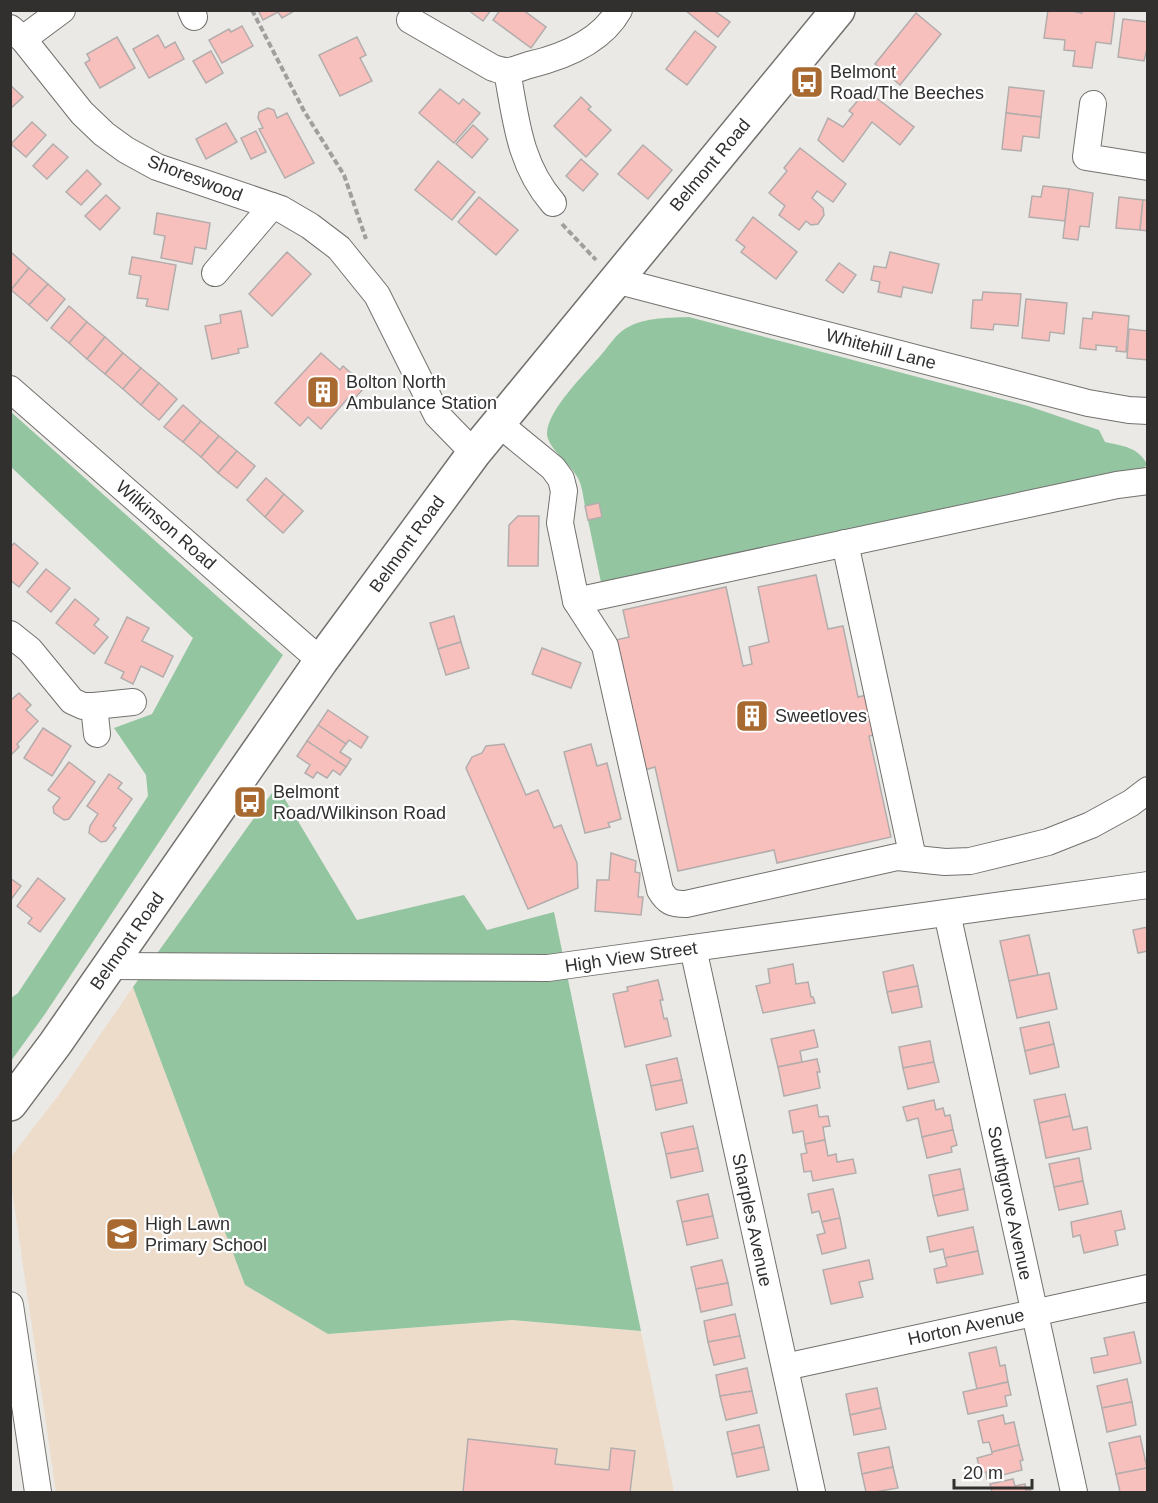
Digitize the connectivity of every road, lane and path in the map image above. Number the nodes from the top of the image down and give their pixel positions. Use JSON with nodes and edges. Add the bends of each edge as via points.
{"nodes":[{"id":1,"x":62,"y":10,"type":"edge"},
{"id":2,"x":252,"y":10,"type":"edge"},
{"id":3,"x":618,"y":10,"type":"edge"},
{"id":4,"x":838,"y":10,"type":"edge"},
{"id":5,"x":410,"y":20,"type":"dead end"},
{"id":6,"x":17,"y":34,"type":"edge"},
{"id":7,"x":507,"y":71,"type":"junction"},
{"id":8,"x":1092,"y":104,"type":"dead end"},
{"id":9,"x":1148,"y":167,"type":"edge"},
{"id":10,"x":344,"y":175,"type":"dead end"},
{"id":11,"x":553,"y":203,"type":"joint"},
{"id":12,"x":272,"y":206,"type":"junction"},
{"id":13,"x":215,"y":273,"type":"dead end"},
{"id":14,"x":615,"y":280,"type":"junction"},
{"id":15,"x":10,"y":389,"type":"edge"},
{"id":16,"x":1148,"y":411,"type":"edge"},
{"id":17,"x":498,"y":423,"type":"junction"},
{"id":18,"x":474,"y":453,"type":"junction"},
{"id":19,"x":1148,"y":481,"type":"edge"},
{"id":20,"x":845,"y":543,"type":"junction"},
{"id":21,"x":576,"y":601,"type":"junction"},
{"id":22,"x":10,"y":634,"type":"edge"},
{"id":23,"x":321,"y":661,"type":"junction"},
{"id":24,"x":133,"y":702,"type":"dead end"},
{"id":25,"x":94,"y":706,"type":"junction"},
{"id":26,"x":97,"y":734,"type":"dead end"},
{"id":27,"x":1148,"y":790,"type":"edge"},
{"id":28,"x":913,"y":858,"type":"junction"},
{"id":29,"x":1148,"y":885,"type":"edge"},
{"id":30,"x":947,"y":914,"type":"junction"},
{"id":31,"x":693,"y":948,"type":"junction"},
{"id":32,"x":110,"y":966,"type":"junction"},
{"id":33,"x":10,"y":1104,"type":"edge"},
{"id":34,"x":1148,"y":1288,"type":"edge"},
{"id":35,"x":10,"y":1305,"type":"edge"},
{"id":36,"x":1034,"y":1312,"type":"junction"},
{"id":37,"x":784,"y":1366,"type":"junction"},
{"id":38,"x":38,"y":1492,"type":"edge"},
{"id":39,"x":812,"y":1492,"type":"edge"},
{"id":40,"x":1074,"y":1492,"type":"edge"}],
"edges":[{"from":1,"to":6,"type":"street","name":"Shoreswood"},
{"from":2,"to":10,"type":"path","via":[[304,111]]},
{"from":3,"to":7,"type":"street","via":[[606,27],[581,46],[555,58]]},
{"from":4,"to":14,"type":"main road","name":"Belmont Road"},
{"from":5,"to":7,"type":"street","via":[[493,68]]},
{"from":6,"to":12,"type":"street","name":"Shoreswood","via":[[82,113],[126,150],[157,167]]},
{"from":7,"to":11,"type":"street","via":[[526,161]]},
{"from":8,"to":9,"type":"street","via":[[1086,157]]},
{"from":11,"to":14,"type":"path","via":[[554,216]]},
{"from":12,"to":13,"type":"street","name":"Shoreswood"},
{"from":12,"to":18,"type":"street","name":"Shoreswood","via":[[310,226],[339,248],[377,295],[437,415]]},
{"from":14,"to":16,"type":"street","name":"Whitehill Lane","via":[[1088,403]]},
{"from":14,"to":17,"type":"main road","name":"Belmont Road"},
{"from":15,"to":23,"type":"street","name":"Wilkinson Road"},
{"from":17,"to":18,"type":"main road","name":"Belmont Road"},
{"from":17,"to":21,"type":"street","via":[[561,478],[564,491],[560,523]]},
{"from":18,"to":23,"type":"main road","name":"Belmont Road"},
{"from":19,"to":20,"type":"street"},
{"from":20,"to":21,"type":"street"},
{"from":20,"to":28,"type":"street"},
{"from":21,"to":28,"type":"street","via":[[605,646],[660,890],[665,898],[675,904],[686,904],[897,857]]},
{"from":22,"to":25,"type":"street","via":[[30,650],[72,701]]},
{"from":23,"to":32,"type":"main road","name":"Belmont Road"},
{"from":24,"to":25,"type":"street"},
{"from":25,"to":26,"type":"street"},
{"from":27,"to":28,"type":"street","via":[[1092,825],[1048,842],[970,861]]},
{"from":29,"to":30,"type":"street","name":"High View Street"},
{"from":30,"to":31,"type":"street","name":"High View Street"},
{"from":30,"to":36,"type":"street","name":"Southgrove Avenue"},
{"from":31,"to":32,"type":"street","name":"High View Street","via":[[548,968]]},
{"from":31,"to":37,"type":"street","name":"Sharples Avenue"},
{"from":32,"to":33,"type":"main road","name":"Belmont Road"},
{"from":34,"to":36,"type":"street","name":"Horton Avenue"},
{"from":35,"to":38,"type":"street"},
{"from":36,"to":37,"type":"street","name":"Horton Avenue"},
{"from":36,"to":40,"type":"street","name":"Southgrove Avenue"},
{"from":37,"to":39,"type":"street","name":"Sharples Avenue"}]}
